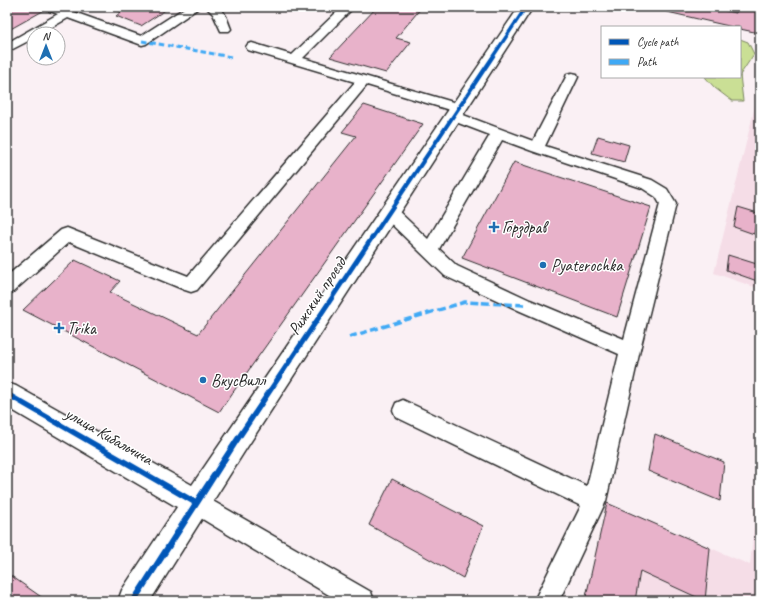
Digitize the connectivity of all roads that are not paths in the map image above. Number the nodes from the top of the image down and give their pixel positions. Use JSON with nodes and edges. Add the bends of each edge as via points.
{"nodes":[{"id":1,"x":49,"y":7,"type":"edge"},
{"id":2,"x":194,"y":7,"type":"edge"},
{"id":3,"x":212,"y":7,"type":"edge"},
{"id":4,"x":348,"y":7,"type":"edge"},
{"id":5,"x":526,"y":7,"type":"edge"},
{"id":6,"x":67,"y":14,"type":"junction"},
{"id":7,"x":224,"y":29,"type":"dead end"},
{"id":8,"x":252,"y":47,"type":"dead end"},
{"id":9,"x":7,"y":48,"type":"edge"},
{"id":10,"x":294,"y":60,"type":"junction"},
{"id":11,"x":572,"y":77,"type":"dead end"},
{"id":12,"x":364,"y":80,"type":"junction"},
{"id":13,"x":455,"y":112,"type":"junction"},
{"id":14,"x":498,"y":134,"type":"junction"},
{"id":15,"x":537,"y":148,"type":"junction"},
{"id":16,"x":389,"y":212,"type":"junction"},
{"id":17,"x":429,"y":251,"type":"junction"},
{"id":18,"x":7,"y":287,"type":"edge"},
{"id":19,"x":630,"y":350,"type":"junction"},
{"id":20,"x":7,"y":394,"type":"edge"},
{"id":21,"x":403,"y":410,"type":"dead end"},
{"id":22,"x":595,"y":501,"type":"junction"},
{"id":23,"x":197,"y":502,"type":"junction"},
{"id":24,"x":133,"y":601,"type":"edge"},
{"id":25,"x":362,"y":601,"type":"edge"},
{"id":26,"x":546,"y":601,"type":"edge"}],
"edges":[{"from":1,"to":6,"type":"lane"},
{"from":2,"to":6,"type":"lane","via":[[142,41]]},
{"from":3,"to":7,"type":"lane","via":[[218,12]]},
{"from":4,"to":10,"type":"lane"},
{"from":5,"to":13,"type":"street","name":"Рижский проезд"},
{"from":6,"to":9,"type":"lane"},
{"from":8,"to":10,"type":"lane"},
{"from":10,"to":12,"type":"lane"},
{"from":11,"to":15,"type":"lane"},
{"from":12,"to":13,"type":"lane"},
{"from":12,"to":18,"type":"lane","via":[[191,285],[67,234]]},
{"from":13,"to":14,"type":"lane"},
{"from":13,"to":16,"type":"street","name":"Рижский проезд"},
{"from":14,"to":15,"type":"lane"},
{"from":14,"to":17,"type":"lane"},
{"from":15,"to":19,"type":"lane","via":[[647,184],[662,193],[668,204]]},
{"from":16,"to":17,"type":"lane"},
{"from":16,"to":23,"type":"street","name":"Рижский проезд"},
{"from":17,"to":19,"type":"lane","via":[[451,271],[524,306]]},
{"from":19,"to":22,"type":"lane"},
{"from":20,"to":23,"type":"street","name":"улица Кибальчича"},
{"from":21,"to":22,"type":"lane"},
{"from":22,"to":26,"type":"lane"},
{"from":23,"to":24,"type":"street","name":"Рижский проезд"},
{"from":23,"to":25,"type":"lane"}]}
